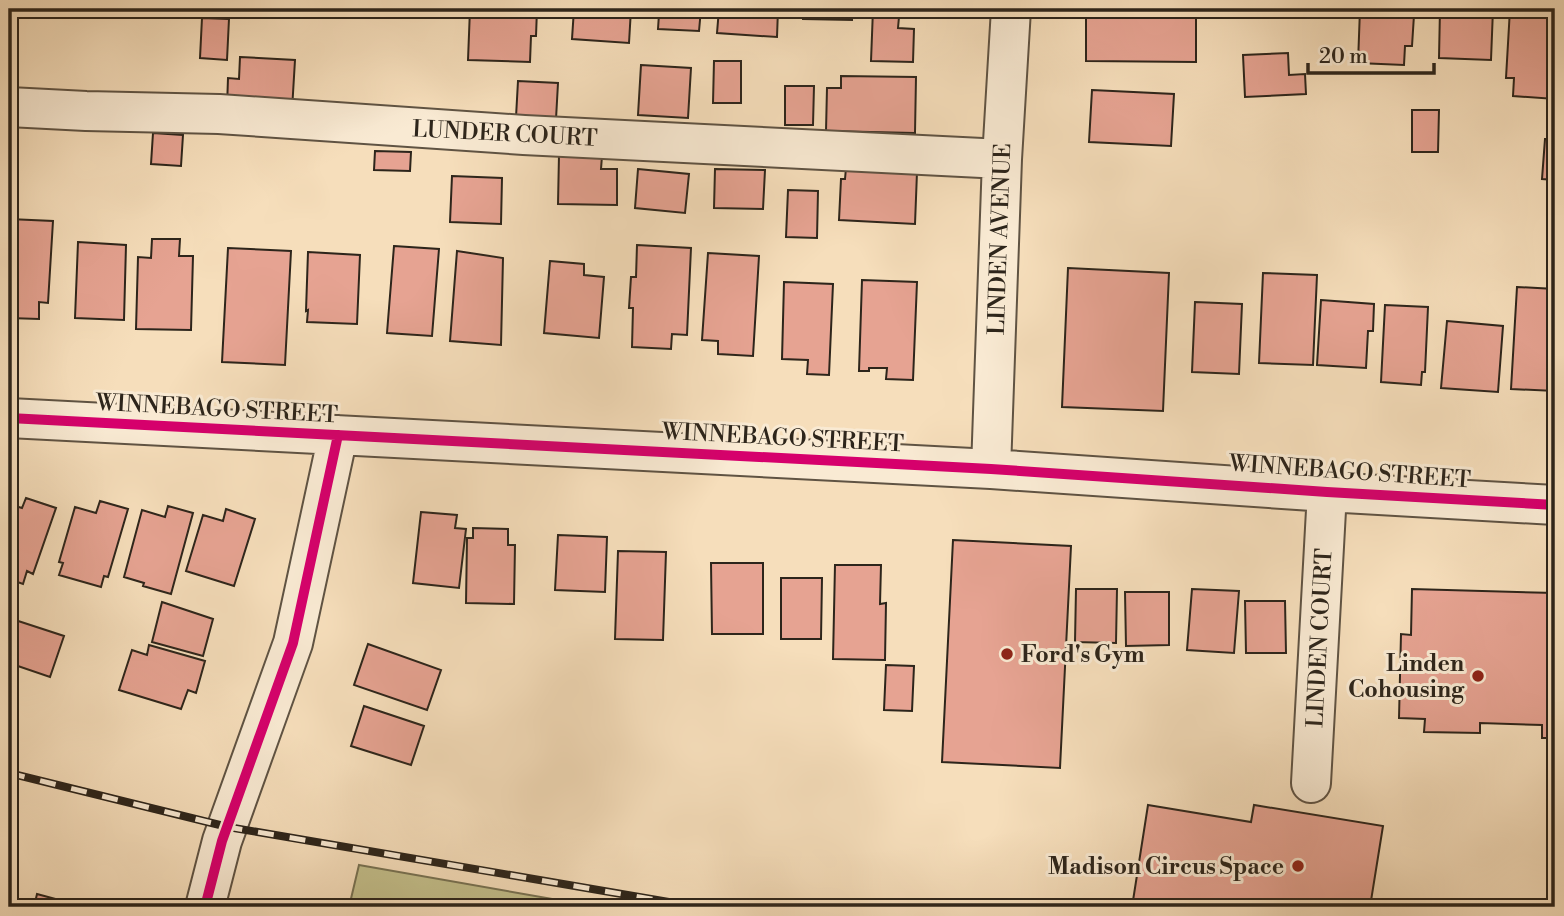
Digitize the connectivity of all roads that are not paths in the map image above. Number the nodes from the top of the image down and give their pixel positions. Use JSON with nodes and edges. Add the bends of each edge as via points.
{"nodes":[{"id":1,"x":1011,"y":9,"type":"edge"},
{"id":2,"x":9,"y":107,"type":"edge"},
{"id":3,"x":1002,"y":159,"type":"junction"},
{"id":4,"x":9,"y":418,"type":"edge"},
{"id":5,"x":338,"y":435,"type":"junction"},
{"id":6,"x":991,"y":469,"type":"junction"},
{"id":7,"x":1327,"y":492,"type":"junction"},
{"id":8,"x":1555,"y":505,"type":"edge"},
{"id":9,"x":1311,"y":783,"type":"dead end"},
{"id":10,"x":205,"y":907,"type":"edge"}],
"edges":[{"from":1,"to":3,"type":"street","name":"LINDEN AVENUE"},
{"from":2,"to":3,"type":"street","name":"LUNDER COURT","via":[[219,114]]},
{"from":3,"to":6,"type":"street","name":"LINDEN AVENUE"},
{"from":4,"to":5,"type":"street","name":"WINNEBAGO STREET"},
{"from":5,"to":6,"type":"street","name":"WINNEBAGO STREET"},
{"from":5,"to":10,"type":"street","via":[[293,643],[222,841]]},
{"from":6,"to":7,"type":"street","name":"WINNEBAGO STREET"},
{"from":7,"to":8,"type":"street","name":"WINNEBAGO STREET"},
{"from":7,"to":9,"type":"street","name":"LINDEN COURT"}]}
